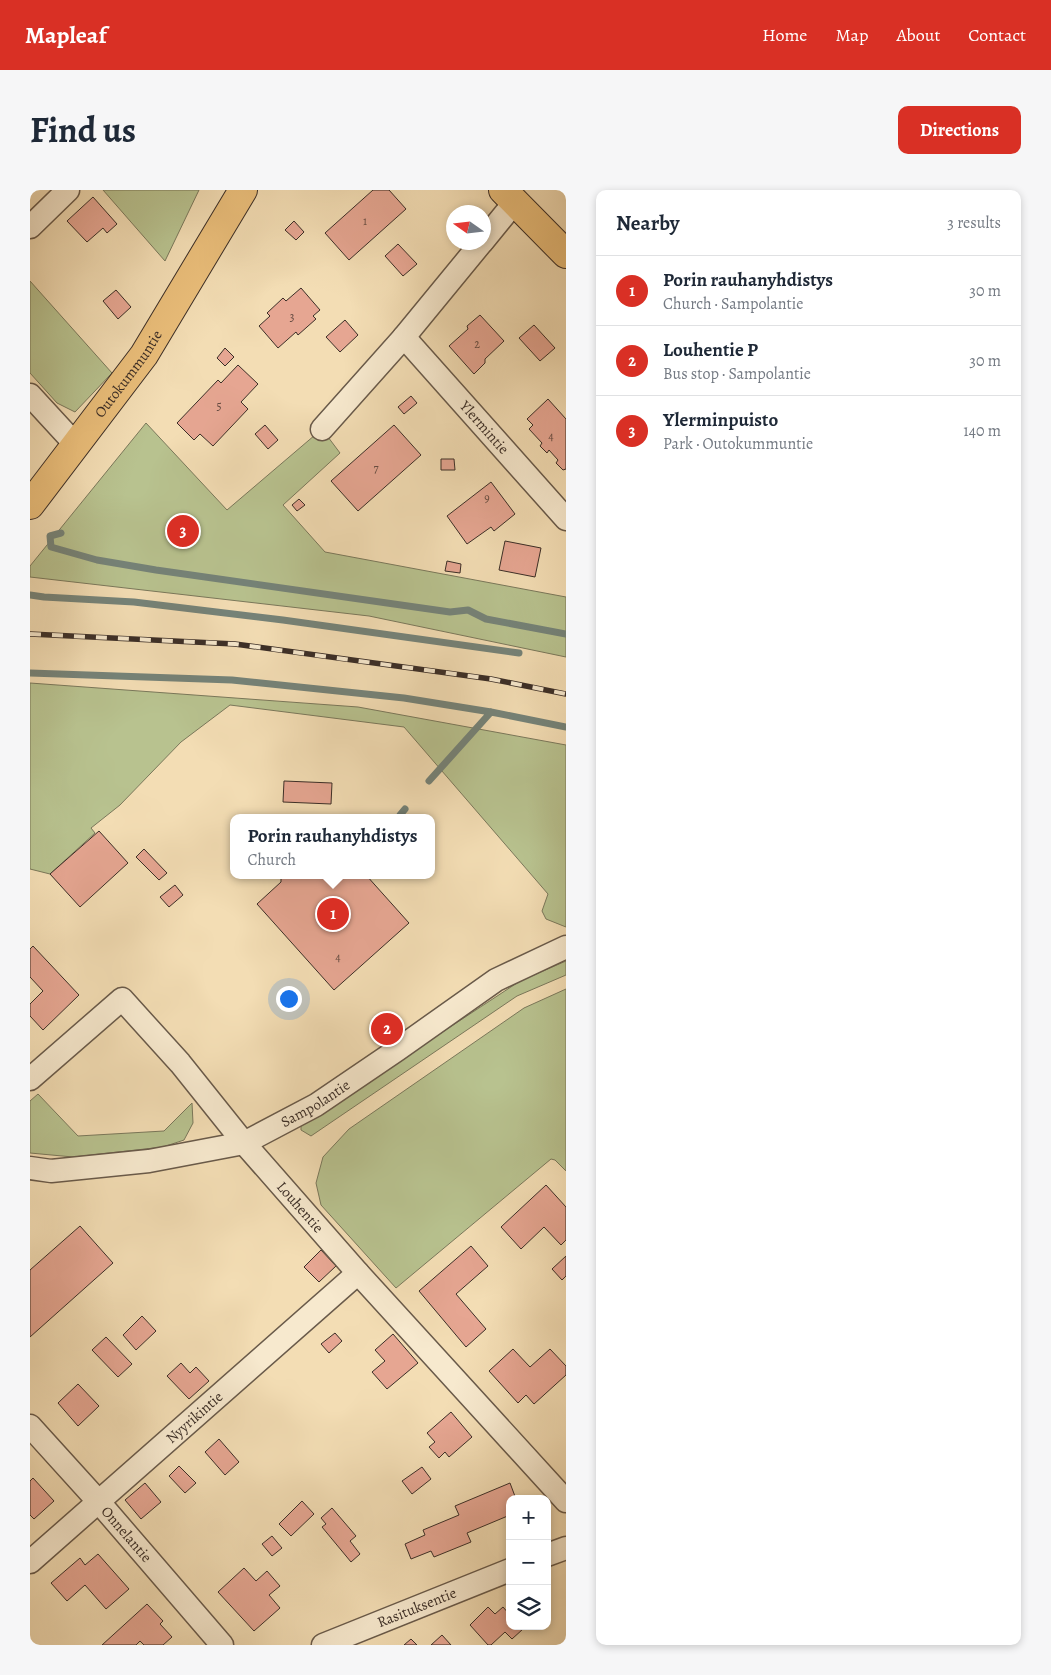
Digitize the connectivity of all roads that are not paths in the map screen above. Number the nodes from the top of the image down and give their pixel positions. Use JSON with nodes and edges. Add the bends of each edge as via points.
{"nodes":[{"id":1,"x":68,"y":190,"type":"edge"},
{"id":2,"x":234,"y":190,"type":"edge"},
{"id":3,"x":243,"y":190,"type":"edge"},
{"id":4,"x":509,"y":196,"type":"edge"},
{"id":5,"x":30,"y":227,"type":"edge"},
{"id":6,"x":491,"y":228,"type":"edge"},
{"id":7,"x":215,"y":236,"type":"junction"},
{"id":8,"x":476,"y":250,"type":"edge"},
{"id":9,"x":566,"y":254,"type":"edge"},
{"id":10,"x":404,"y":337,"type":"junction"},
{"id":11,"x":30,"y":395,"type":"edge"},
{"id":12,"x":322,"y":429,"type":"dead end"},
{"id":13,"x":76,"y":445,"type":"junction"},
{"id":14,"x":30,"y":505,"type":"edge"},
{"id":15,"x":566,"y":519,"type":"edge"},
{"id":16,"x":566,"y":947,"type":"edge"},
{"id":17,"x":30,"y":1079,"type":"edge"},
{"id":18,"x":244,"y":1143,"type":"junction"},
{"id":19,"x":30,"y":1168,"type":"edge"},
{"id":20,"x":358,"y":1273,"type":"junction"},
{"id":21,"x":30,"y":1426,"type":"edge"},
{"id":22,"x":98,"y":1501,"type":"junction"},
{"id":23,"x":566,"y":1501,"type":"edge"},
{"id":24,"x":566,"y":1548,"type":"edge"},
{"id":25,"x":551,"y":1554,"type":"edge"},
{"id":26,"x":30,"y":1562,"type":"edge"},
{"id":27,"x":506,"y":1572,"type":"edge"},
{"id":28,"x":222,"y":1645,"type":"edge"},
{"id":29,"x":323,"y":1645,"type":"edge"}],
"edges":[{"from":1,"to":5,"type":"street"},
{"from":2,"to":7,"type":"main road","name":"Outokummuntie"},
{"from":3,"to":7,"type":"main road","name":"Outokummuntie"},
{"from":4,"to":6,"type":"street"},
{"from":4,"to":9,"type":"main road"},
{"from":7,"to":13,"type":"main road","name":"Outokummuntie","via":[[144,356]]},
{"from":8,"to":10,"type":"street"},
{"from":10,"to":12,"type":"street"},
{"from":10,"to":15,"type":"street","name":"Ylermintie"},
{"from":11,"to":13,"type":"street"},
{"from":13,"to":14,"type":"main road","name":"Outokummuntie"},
{"from":16,"to":18,"type":"street","name":"Sampolantie","via":[[496,980],[316,1105]]},
{"from":17,"to":18,"type":"street","name":"Louhentie","via":[[122,999],[180,1063]]},
{"from":18,"to":19,"type":"street","name":"Sampolantie","via":[[148,1161],[51,1171]]},
{"from":18,"to":20,"type":"street","name":"Louhentie"},
{"from":20,"to":22,"type":"street","name":"Nyyrikintie"},
{"from":20,"to":23,"type":"street","name":"Louhentie"},
{"from":21,"to":22,"type":"street","name":"Onnelantie"},
{"from":22,"to":26,"type":"street","name":"Nyyrikintie"},
{"from":22,"to":28,"type":"street","name":"Onnelantie"},
{"from":24,"to":25,"type":"street"},
{"from":27,"to":29,"type":"street","name":"Rasituksentie"}]}
